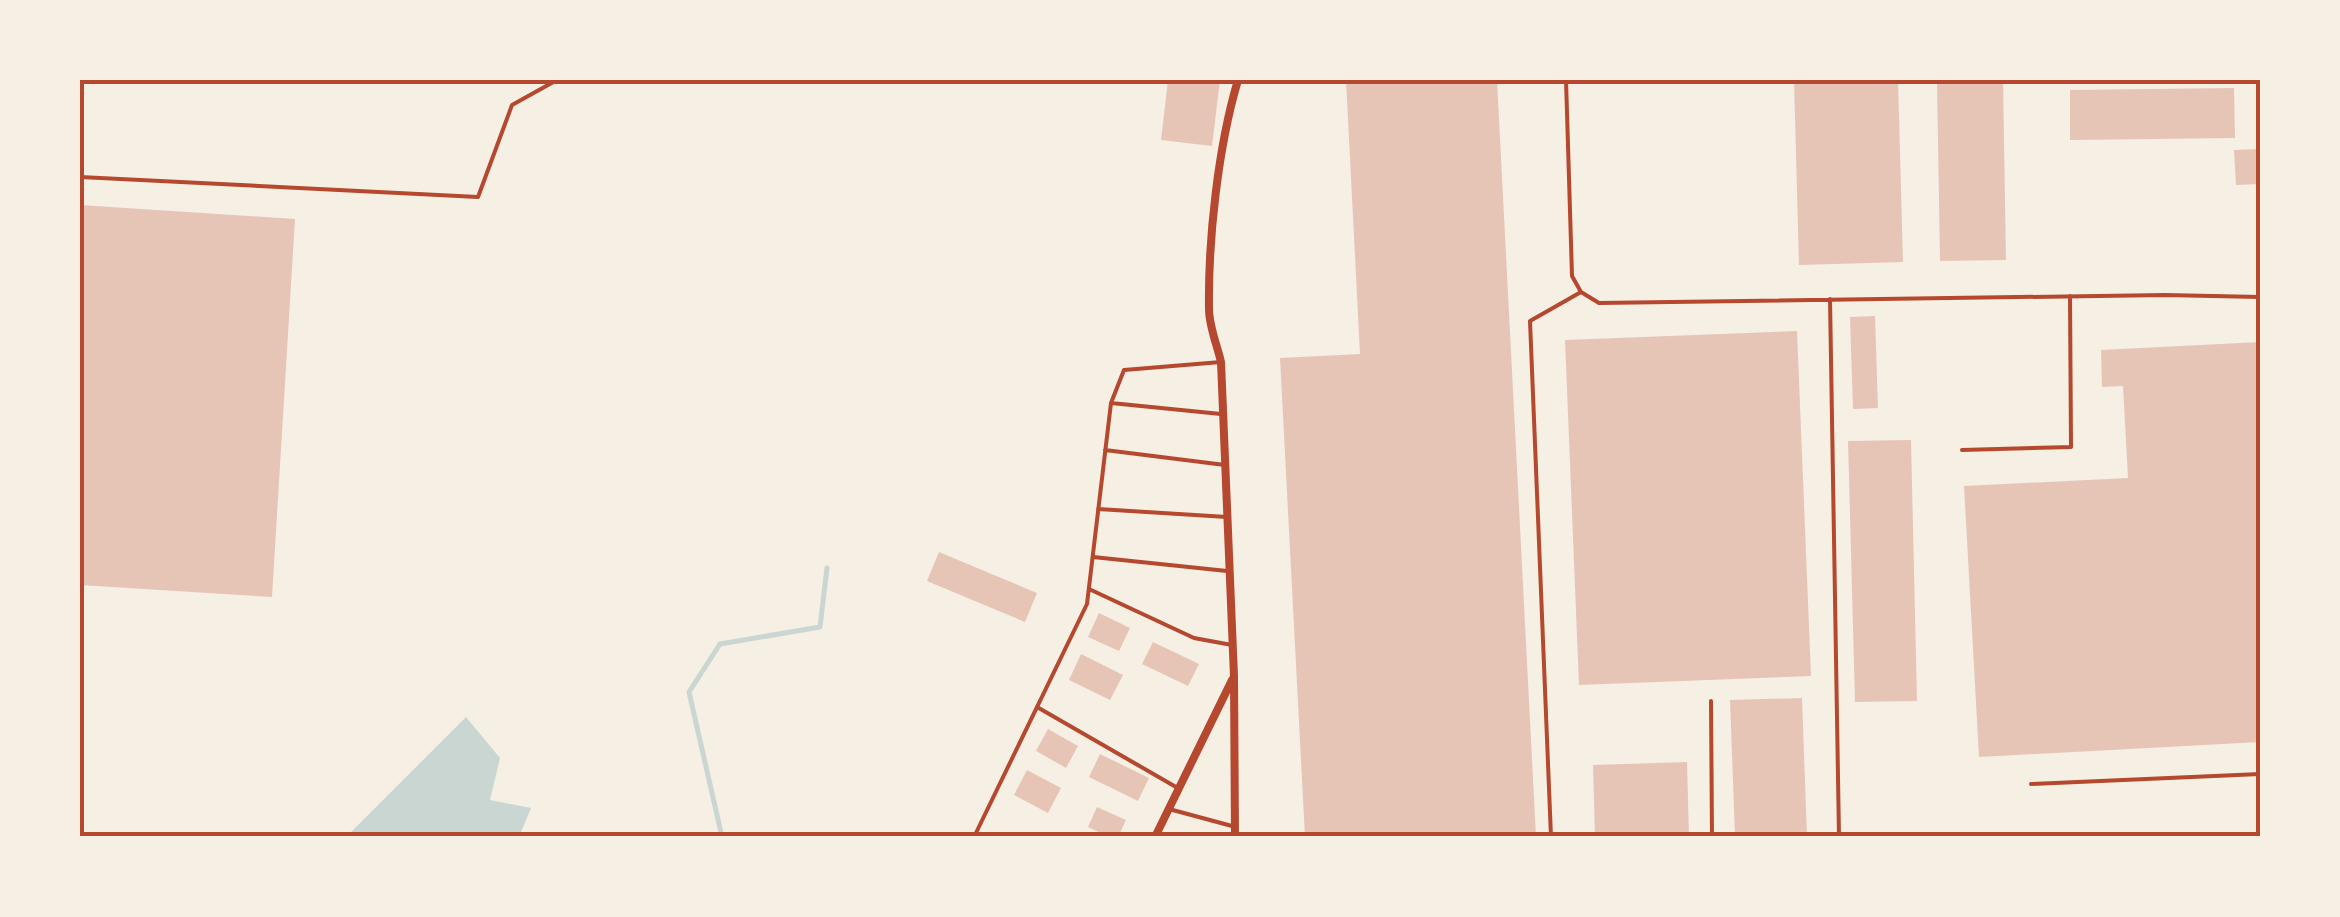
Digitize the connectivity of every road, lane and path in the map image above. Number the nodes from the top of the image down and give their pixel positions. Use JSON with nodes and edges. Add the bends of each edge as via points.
{"nodes":[{"id":1,"x":558,"y":80,"type":"edge"},
{"id":2,"x":1238,"y":80,"type":"edge"},
{"id":3,"x":1566,"y":80,"type":"edge"},
{"id":4,"x":80,"y":176,"type":"edge"},
{"id":5,"x":1581,"y":292,"type":"junction"},
{"id":6,"x":2070,"y":296,"type":"junction"},
{"id":7,"x":2260,"y":297,"type":"edge"},
{"id":8,"x":1830,"y":299,"type":"junction"},
{"id":9,"x":1221,"y":362,"type":"junction"},
{"id":10,"x":1111,"y":404,"type":"junction"},
{"id":11,"x":1223,"y":414,"type":"junction"},
{"id":12,"x":1106,"y":450,"type":"junction"},
{"id":13,"x":1962,"y":450,"type":"dead end"},
{"id":14,"x":1225,"y":465,"type":"junction"},
{"id":15,"x":1098,"y":509,"type":"junction"},
{"id":16,"x":1227,"y":518,"type":"junction"},
{"id":17,"x":1092,"y":558,"type":"junction"},
{"id":18,"x":1230,"y":571,"type":"junction"},
{"id":19,"x":1089,"y":590,"type":"junction"},
{"id":20,"x":1233,"y":645,"type":"junction"},
{"id":21,"x":1234,"y":676,"type":"junction"},
{"id":22,"x":1711,"y":701,"type":"dead end"},
{"id":23,"x":1037,"y":707,"type":"junction"},
{"id":24,"x":2260,"y":774,"type":"edge"},
{"id":25,"x":2031,"y":784,"type":"dead end"},
{"id":26,"x":1178,"y":789,"type":"junction"},
{"id":27,"x":1169,"y":809,"type":"junction"},
{"id":28,"x":1234,"y":832,"type":"edge"},
{"id":29,"x":974,"y":837,"type":"edge"},
{"id":30,"x":1155,"y":837,"type":"edge"},
{"id":31,"x":1551,"y":837,"type":"edge"},
{"id":32,"x":1712,"y":837,"type":"edge"},
{"id":33,"x":1838,"y":837,"type":"edge"}],
"edges":[{"from":1,"to":4,"type":"lane","via":[[512,105],[478,197]]},
{"from":2,"to":9,"type":"street","via":[[1216,195],[1208,313]]},
{"from":3,"to":5,"type":"lane","via":[[1572,276]]},
{"from":5,"to":8,"type":"lane","via":[[1599,303]]},
{"from":5,"to":31,"type":"lane","via":[[1530,321]]},
{"from":6,"to":7,"type":"lane"},
{"from":6,"to":8,"type":"lane"},
{"from":6,"to":13,"type":"lane","via":[[2071,447]]},
{"from":8,"to":33,"type":"lane"},
{"from":9,"to":10,"type":"lane","via":[[1124,370]]},
{"from":9,"to":11,"type":"street"},
{"from":10,"to":11,"type":"lane"},
{"from":10,"to":12,"type":"lane"},
{"from":11,"to":14,"type":"street"},
{"from":12,"to":14,"type":"lane"},
{"from":12,"to":15,"type":"lane"},
{"from":14,"to":16,"type":"street"},
{"from":15,"to":16,"type":"lane"},
{"from":15,"to":17,"type":"lane"},
{"from":16,"to":18,"type":"street"},
{"from":17,"to":18,"type":"lane"},
{"from":17,"to":19,"type":"lane"},
{"from":18,"to":20,"type":"street"},
{"from":19,"to":20,"type":"lane","via":[[1194,638]]},
{"from":19,"to":23,"type":"lane"},
{"from":20,"to":21,"type":"street"},
{"from":21,"to":26,"type":"street"},
{"from":21,"to":28,"type":"street"},
{"from":22,"to":32,"type":"lane"},
{"from":23,"to":26,"type":"lane"},
{"from":23,"to":29,"type":"lane"},
{"from":24,"to":25,"type":"lane"},
{"from":26,"to":27,"type":"street"},
{"from":27,"to":28,"type":"lane"},
{"from":27,"to":30,"type":"street"}]}
